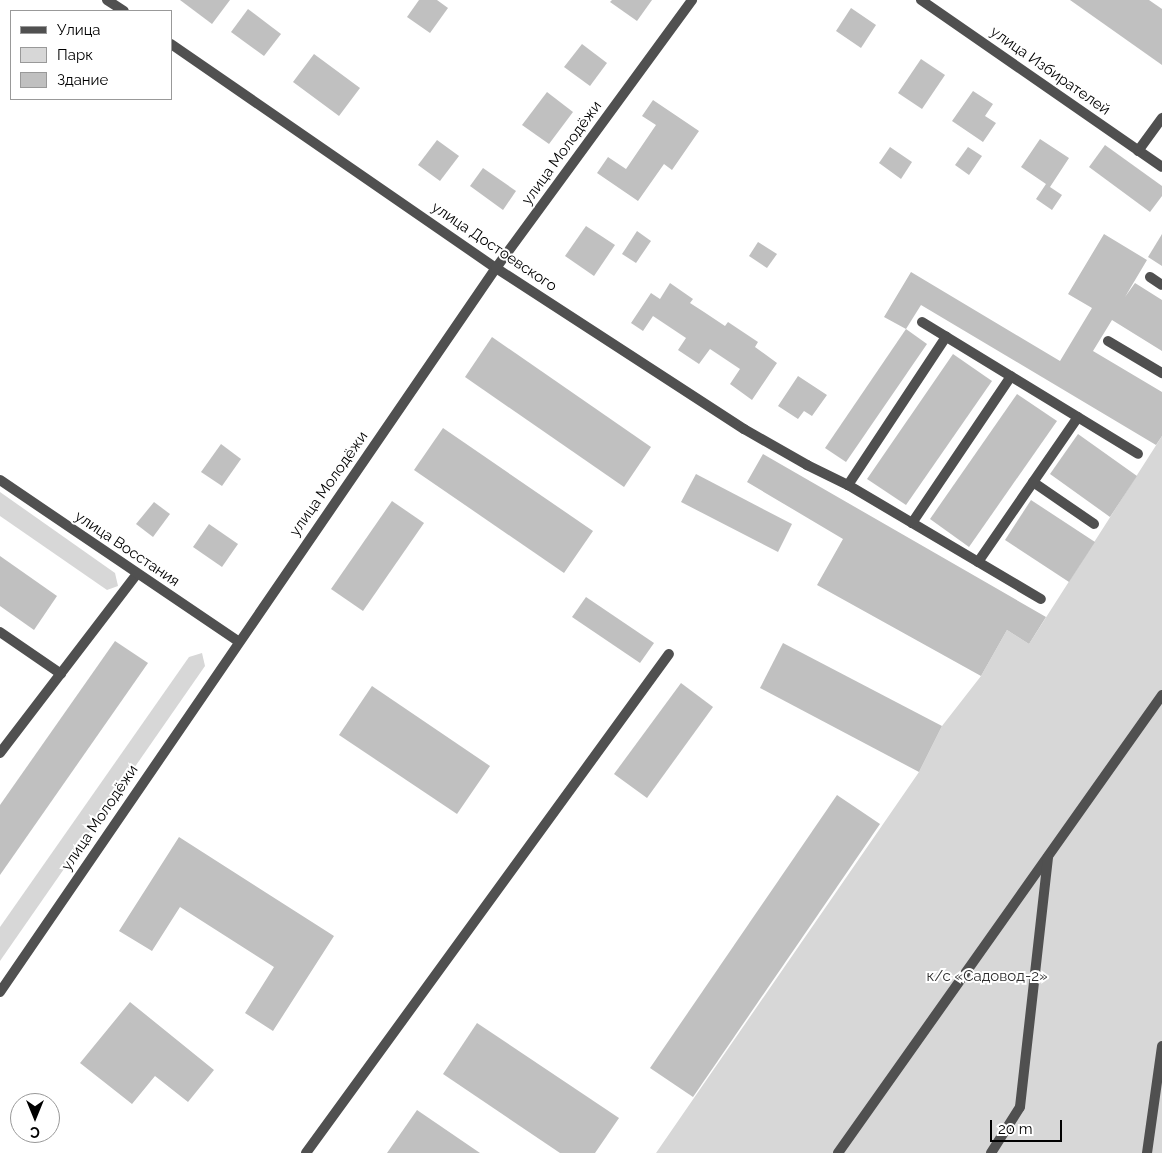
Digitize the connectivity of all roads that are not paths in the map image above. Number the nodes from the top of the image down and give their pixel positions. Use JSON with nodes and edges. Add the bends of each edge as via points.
{"nodes":[{"id":1,"x":107,"y":0,"type":"edge"},
{"id":2,"x":692,"y":0,"type":"edge"},
{"id":3,"x":921,"y":0,"type":"edge"},
{"id":4,"x":122,"y":10,"type":"edge"},
{"id":5,"x":172,"y":45,"type":"edge"},
{"id":6,"x":1162,"y":118,"type":"edge"},
{"id":7,"x":1138,"y":151,"type":"junction"},
{"id":8,"x":1162,"y":167,"type":"edge"},
{"id":9,"x":496,"y":268,"type":"junction"},
{"id":10,"x":1150,"y":277,"type":"dead end"},
{"id":11,"x":1162,"y":285,"type":"edge"},
{"id":12,"x":922,"y":322,"type":"dead end"},
{"id":13,"x":946,"y":337,"type":"junction"},
{"id":14,"x":1108,"y":341,"type":"dead end"},
{"id":15,"x":1162,"y":374,"type":"edge"},
{"id":16,"x":1011,"y":376,"type":"junction"},
{"id":17,"x":1078,"y":417,"type":"junction"},
{"id":18,"x":1138,"y":454,"type":"dead end"},
{"id":19,"x":0,"y":480,"type":"edge"},
{"id":20,"x":1033,"y":482,"type":"junction"},
{"id":21,"x":848,"y":485,"type":"junction"},
{"id":22,"x":912,"y":523,"type":"junction"},
{"id":23,"x":1094,"y":524,"type":"dead end"},
{"id":24,"x":978,"y":562,"type":"junction"},
{"id":25,"x":137,"y":574,"type":"junction"},
{"id":26,"x":1040,"y":599,"type":"dead end"},
{"id":27,"x":0,"y":632,"type":"edge"},
{"id":28,"x":238,"y":641,"type":"junction"},
{"id":29,"x":668,"y":654,"type":"dead end"},
{"id":30,"x":60,"y":674,"type":"junction"},
{"id":31,"x":1162,"y":695,"type":"edge"},
{"id":32,"x":0,"y":753,"type":"edge"},
{"id":33,"x":1048,"y":856,"type":"junction"},
{"id":34,"x":0,"y":992,"type":"edge"},
{"id":35,"x":1162,"y":1046,"type":"edge"},
{"id":36,"x":306,"y":1153,"type":"edge"},
{"id":37,"x":838,"y":1153,"type":"edge"},
{"id":38,"x":991,"y":1153,"type":"edge"},
{"id":39,"x":1147,"y":1153,"type":"edge"}],
"edges":[{"from":1,"to":4,"type":"street"},
{"from":2,"to":9,"type":"street","name":"улица Молодёжи"},
{"from":3,"to":7,"type":"street","name":"улица Избирателей"},
{"from":5,"to":9,"type":"street","name":"улица Достоевского"},
{"from":6,"to":7,"type":"street"},
{"from":7,"to":8,"type":"street","name":"улица Избирателей"},
{"from":9,"to":21,"type":"street","name":"улица Достоевского","via":[[744,429]]},
{"from":9,"to":28,"type":"street","name":"улица Молодёжи"},
{"from":10,"to":11,"type":"street"},
{"from":12,"to":13,"type":"street"},
{"from":13,"to":16,"type":"street"},
{"from":13,"to":21,"type":"street"},
{"from":14,"to":15,"type":"street"},
{"from":16,"to":17,"type":"street"},
{"from":16,"to":22,"type":"street"},
{"from":17,"to":18,"type":"street"},
{"from":17,"to":20,"type":"street"},
{"from":19,"to":25,"type":"street","name":"улица Восстания"},
{"from":20,"to":23,"type":"street"},
{"from":20,"to":24,"type":"street"},
{"from":21,"to":22,"type":"street","name":"улица Достоевского"},
{"from":22,"to":24,"type":"street","name":"улица Достоевского"},
{"from":24,"to":26,"type":"street","name":"улица Достоевского"},
{"from":25,"to":28,"type":"street","name":"улица Восстания"},
{"from":25,"to":30,"type":"street"},
{"from":27,"to":30,"type":"street"},
{"from":28,"to":34,"type":"street","name":"улица Молодёжи"},
{"from":29,"to":36,"type":"street"},
{"from":30,"to":32,"type":"street"},
{"from":31,"to":33,"type":"street"},
{"from":33,"to":37,"type":"street"},
{"from":33,"to":38,"type":"street","via":[[1020,1107]]},
{"from":35,"to":39,"type":"street"}]}
